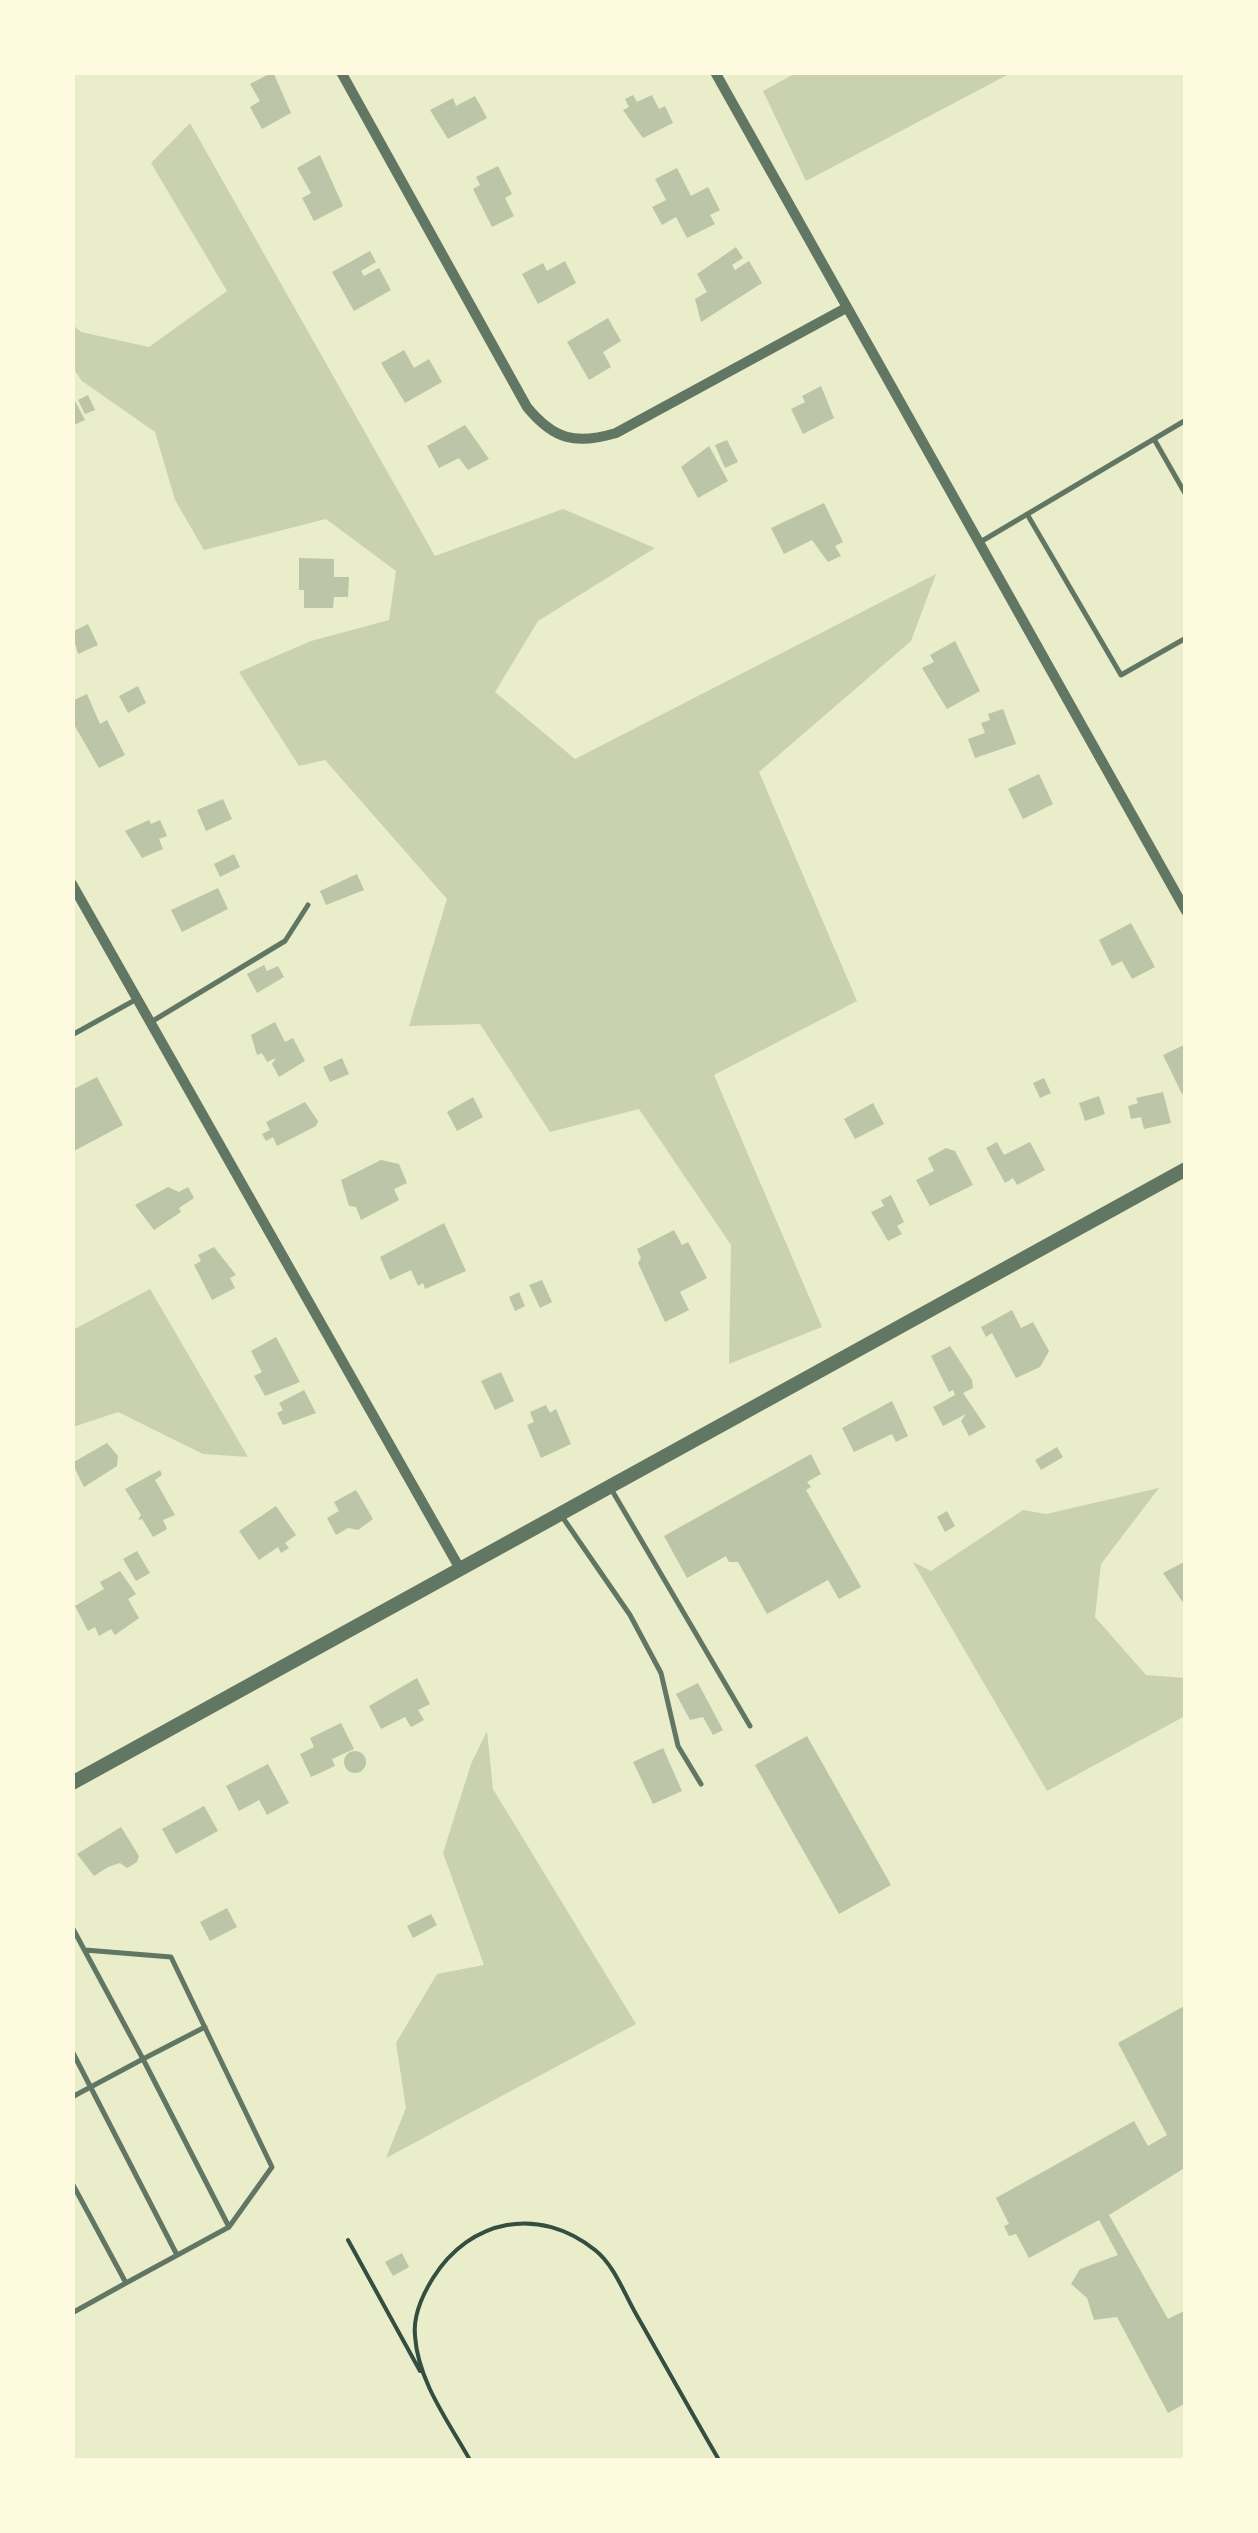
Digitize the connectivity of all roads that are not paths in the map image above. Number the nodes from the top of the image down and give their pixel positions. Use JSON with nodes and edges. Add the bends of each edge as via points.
{"nodes":[{"id":1,"x":340,"y":72,"type":"edge"},
{"id":2,"x":716,"y":72,"type":"edge"},
{"id":3,"x":846,"y":308,"type":"junction"},
{"id":4,"x":1186,"y":420,"type":"edge"},
{"id":5,"x":1154,"y":439,"type":"junction"},
{"id":6,"x":1186,"y":495,"type":"edge"},
{"id":7,"x":1027,"y":514,"type":"junction"},
{"id":8,"x":978,"y":543,"type":"junction"},
{"id":9,"x":1186,"y":638,"type":"edge"},
{"id":10,"x":72,"y":884,"type":"edge"},
{"id":11,"x":308,"y":906,"type":"dead end"},
{"id":12,"x":1186,"y":911,"type":"edge"},
{"id":13,"x":138,"y":999,"type":"junction"},
{"id":14,"x":151,"y":1022,"type":"junction"},
{"id":15,"x":72,"y":1035,"type":"edge"},
{"id":16,"x":1186,"y":1169,"type":"edge"},
{"id":17,"x":609,"y":1485,"type":"junction"},
{"id":18,"x":560,"y":1512,"type":"junction"},
{"id":19,"x":459,"y":1567,"type":"junction"},
{"id":20,"x":750,"y":1726,"type":"dead end"},
{"id":21,"x":72,"y":1783,"type":"edge"},
{"id":22,"x":701,"y":1784,"type":"dead end"},
{"id":23,"x":72,"y":1927,"type":"edge"},
{"id":24,"x":85,"y":1950,"type":"junction"},
{"id":25,"x":204,"y":2027,"type":"junction"},
{"id":26,"x":72,"y":2051,"type":"edge"},
{"id":27,"x":143,"y":2060,"type":"junction"},
{"id":28,"x":92,"y":2086,"type":"junction"},
{"id":29,"x":72,"y":2096,"type":"edge"},
{"id":30,"x":72,"y":2183,"type":"edge"},
{"id":31,"x":229,"y":2227,"type":"junction"},
{"id":32,"x":177,"y":2255,"type":"junction"},
{"id":33,"x":126,"y":2282,"type":"junction"},
{"id":34,"x":72,"y":2301,"type":"edge"},
{"id":35,"x":75,"y":2311,"type":"edge"}],
"edges":[{"from":1,"to":3,"type":"street","via":[[527,408],[561,439],[589,441],[616,433]]},
{"from":2,"to":3,"type":"street"},
{"from":3,"to":8,"type":"street"},
{"from":4,"to":5,"type":"lane"},
{"from":5,"to":6,"type":"lane"},
{"from":5,"to":7,"type":"lane"},
{"from":7,"to":8,"type":"lane"},
{"from":7,"to":9,"type":"lane","via":[[1120,674]]},
{"from":8,"to":12,"type":"street"},
{"from":10,"to":13,"type":"street"},
{"from":11,"to":14,"type":"lane","via":[[285,942]]},
{"from":13,"to":14,"type":"street"},
{"from":13,"to":15,"type":"lane"},
{"from":14,"to":19,"type":"street"},
{"from":16,"to":17,"type":"street"},
{"from":17,"to":18,"type":"street"},
{"from":17,"to":20,"type":"lane"},
{"from":18,"to":19,"type":"street"},
{"from":18,"to":22,"type":"lane","via":[[653,1659],[678,1746]]},
{"from":19,"to":21,"type":"street"},
{"from":23,"to":24,"type":"lane"},
{"from":24,"to":25,"type":"lane","via":[[171,1957]]},
{"from":24,"to":27,"type":"lane"},
{"from":25,"to":27,"type":"lane"},
{"from":25,"to":31,"type":"lane","via":[[272,2167]]},
{"from":26,"to":28,"type":"lane"},
{"from":27,"to":28,"type":"lane"},
{"from":27,"to":31,"type":"lane"},
{"from":28,"to":29,"type":"lane"},
{"from":28,"to":32,"type":"lane"},
{"from":30,"to":33,"type":"lane"},
{"from":31,"to":32,"type":"lane"},
{"from":32,"to":33,"type":"lane"},
{"from":33,"to":35,"type":"lane"},
{"from":34,"to":35,"type":"lane"}]}
